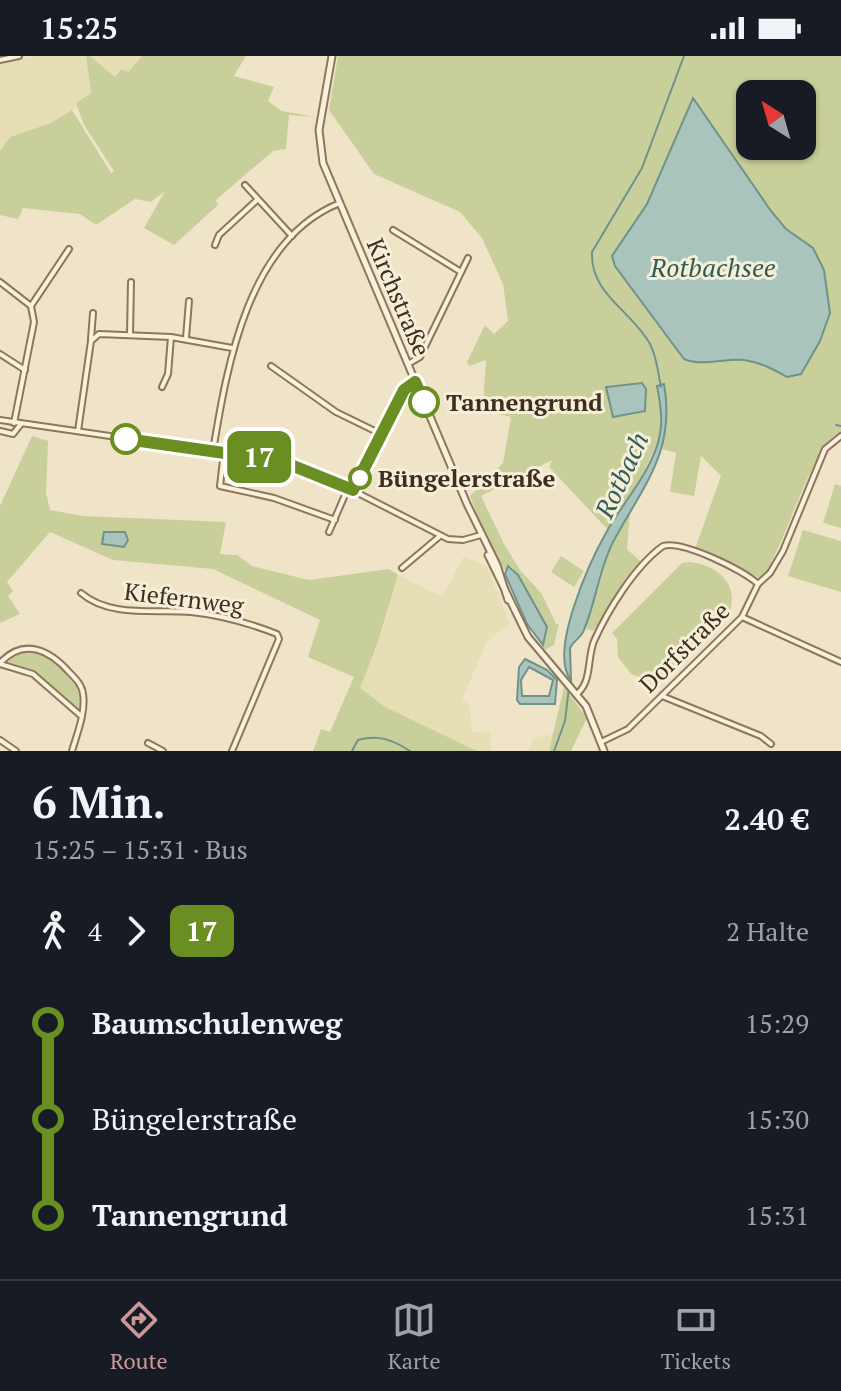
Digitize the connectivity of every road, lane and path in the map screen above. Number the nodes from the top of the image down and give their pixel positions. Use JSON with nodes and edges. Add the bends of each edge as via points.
{"nodes":[{"id":1,"x":19,"y":56,"type":"edge"},
{"id":2,"x":332,"y":56,"type":"edge"},
{"id":3,"x":0,"y":60,"type":"edge"},
{"id":4,"x":245,"y":185,"type":"dead end"},
{"id":5,"x":257,"y":200,"type":"junction"},
{"id":6,"x":340,"y":203,"type":"junction"},
{"id":7,"x":393,"y":230,"type":"dead end"},
{"id":8,"x":292,"y":236,"type":"junction"},
{"id":9,"x":215,"y":245,"type":"dead end"},
{"id":10,"x":69,"y":249,"type":"dead end"},
{"id":11,"x":468,"y":258,"type":"dead end"},
{"id":12,"x":461,"y":272,"type":"junction"},
{"id":13,"x":0,"y":282,"type":"edge"},
{"id":14,"x":131,"y":282,"type":"dead end"},
{"id":15,"x":189,"y":301,"type":"dead end"},
{"id":16,"x":31,"y":306,"type":"junction"},
{"id":17,"x":93,"y":313,"type":"dead end"},
{"id":18,"x":130,"y":334,"type":"junction"},
{"id":19,"x":171,"y":337,"type":"junction"},
{"id":20,"x":186,"y":338,"type":"junction"},
{"id":21,"x":91,"y":341,"type":"junction"},
{"id":22,"x":232,"y":348,"type":"junction"},
{"id":23,"x":0,"y":354,"type":"edge"},
{"id":24,"x":408,"y":364,"type":"junction"},
{"id":25,"x":271,"y":366,"type":"dead end"},
{"id":26,"x":25,"y":370,"type":"junction"},
{"id":27,"x":415,"y":382,"type":"junction"},
{"id":28,"x":162,"y":387,"type":"dead end"},
{"id":29,"x":0,"y":420,"type":"edge"},
{"id":30,"x":14,"y":423,"type":"junction"},
{"id":31,"x":21,"y":424,"type":"junction"},
{"id":32,"x":0,"y":431,"type":"edge"},
{"id":33,"x":78,"y":431,"type":"junction"},
{"id":34,"x":381,"y":434,"type":"junction"},
{"id":35,"x":841,"y":436,"type":"edge"},
{"id":36,"x":213,"y":451,"type":"junction"},
{"id":37,"x":224,"y":452,"type":"junction"},
{"id":38,"x":351,"y":489,"type":"junction"},
{"id":39,"x":335,"y":520,"type":"junction"},
{"id":40,"x":329,"y":532,"type":"dead end"},
{"id":41,"x":481,"y":535,"type":"junction"},
{"id":42,"x":440,"y":536,"type":"junction"},
{"id":43,"x":402,"y":568,"type":"dead end"},
{"id":44,"x":758,"y":584,"type":"junction"},
{"id":45,"x":81,"y":593,"type":"dead end"},
{"id":46,"x":742,"y":617,"type":"junction"},
{"id":47,"x":841,"y":662,"type":"edge"},
{"id":48,"x":0,"y":664,"type":"edge"},
{"id":49,"x":575,"y":691,"type":"junction"},
{"id":50,"x":662,"y":696,"type":"junction"},
{"id":51,"x":81,"y":716,"type":"junction"},
{"id":52,"x":0,"y":740,"type":"edge"},
{"id":53,"x":601,"y":742,"type":"junction"},
{"id":54,"x":148,"y":743,"type":"dead end"},
{"id":55,"x":771,"y":744,"type":"dead end"},
{"id":56,"x":160,"y":750,"type":"edge"},
{"id":57,"x":16,"y":751,"type":"edge"},
{"id":58,"x":72,"y":751,"type":"edge"},
{"id":59,"x":232,"y":751,"type":"edge"},
{"id":60,"x":604,"y":751,"type":"edge"}],
"edges":[{"from":1,"to":3,"type":"street"},
{"from":2,"to":6,"type":"street","name":"Kirchstraße","via":[[319,130],[323,163]]},
{"from":4,"to":5,"type":"street"},
{"from":5,"to":8,"type":"street"},
{"from":5,"to":9,"type":"street"},
{"from":6,"to":8,"type":"street","via":[[324,209]]},
{"from":6,"to":24,"type":"street","name":"Kirchstraße"},
{"from":7,"to":12,"type":"street"},
{"from":8,"to":22,"type":"street","via":[[274,257]]},
{"from":10,"to":16,"type":"street"},
{"from":11,"to":12,"type":"street"},
{"from":12,"to":24,"type":"street","via":[[420,357]]},
{"from":13,"to":16,"type":"street"},
{"from":14,"to":18,"type":"street"},
{"from":15,"to":20,"type":"street"},
{"from":16,"to":26,"type":"street","via":[[34,322]]},
{"from":17,"to":21,"type":"street"},
{"from":18,"to":19,"type":"street"},
{"from":18,"to":21,"type":"street","via":[[99,334]]},
{"from":19,"to":20,"type":"street"},
{"from":19,"to":28,"type":"street"},
{"from":20,"to":22,"type":"street"},
{"from":21,"to":33,"type":"street"},
{"from":22,"to":36,"type":"street"},
{"from":23,"to":26,"type":"street"},
{"from":24,"to":27,"type":"street","name":"Kirchstraße"},
{"from":25,"to":34,"type":"street","via":[[336,412]]},
{"from":26,"to":30,"type":"street"},
{"from":27,"to":34,"type":"street","via":[[404,390]]},
{"from":27,"to":41,"type":"street","name":"Kirchstraße"},
{"from":29,"to":30,"type":"street"},
{"from":30,"to":31,"type":"street"},
{"from":31,"to":32,"type":"street","via":[[13,434]]},
{"from":31,"to":33,"type":"street"},
{"from":33,"to":36,"type":"street"},
{"from":34,"to":38,"type":"street"},
{"from":35,"to":44,"type":"street","name":"Dorfstraße","via":[[825,449],[783,551]]},
{"from":36,"to":37,"type":"street"},
{"from":37,"to":38,"type":"street","via":[[281,461]]},
{"from":37,"to":39,"type":"street","via":[[220,486]]},
{"from":38,"to":39,"type":"street"},
{"from":38,"to":42,"type":"street"},
{"from":39,"to":40,"type":"street"},
{"from":41,"to":42,"type":"street","via":[[456,541]]},
{"from":41,"to":49,"type":"street","name":"Kirchstraße","via":[[528,637]]},
{"from":42,"to":43,"type":"street"},
{"from":44,"to":46,"type":"street","name":"Dorfstraße"},
{"from":44,"to":49,"type":"street","via":[[686,547],[668,544],[646,563],[615,606],[593,643],[587,680]]},
{"from":45,"to":59,"type":"street","name":"Kiefernweg","via":[[118,609],[192,612],[277,634]]},
{"from":46,"to":47,"type":"street"},
{"from":46,"to":50,"type":"street","name":"Dorfstraße"},
{"from":48,"to":51,"type":"street","via":[[33,674]]},
{"from":48,"to":51,"type":"street","via":[[19,650],[32,648],[56,657],[81,687]]},
{"from":49,"to":53,"type":"street","name":"Kirchstraße"},
{"from":50,"to":53,"type":"street","name":"Dorfstraße","via":[[628,729]]},
{"from":50,"to":55,"type":"street"},
{"from":51,"to":58,"type":"street"},
{"from":52,"to":57,"type":"street"},
{"from":53,"to":60,"type":"street","name":"Kirchstraße"},
{"from":54,"to":56,"type":"street"}]}
